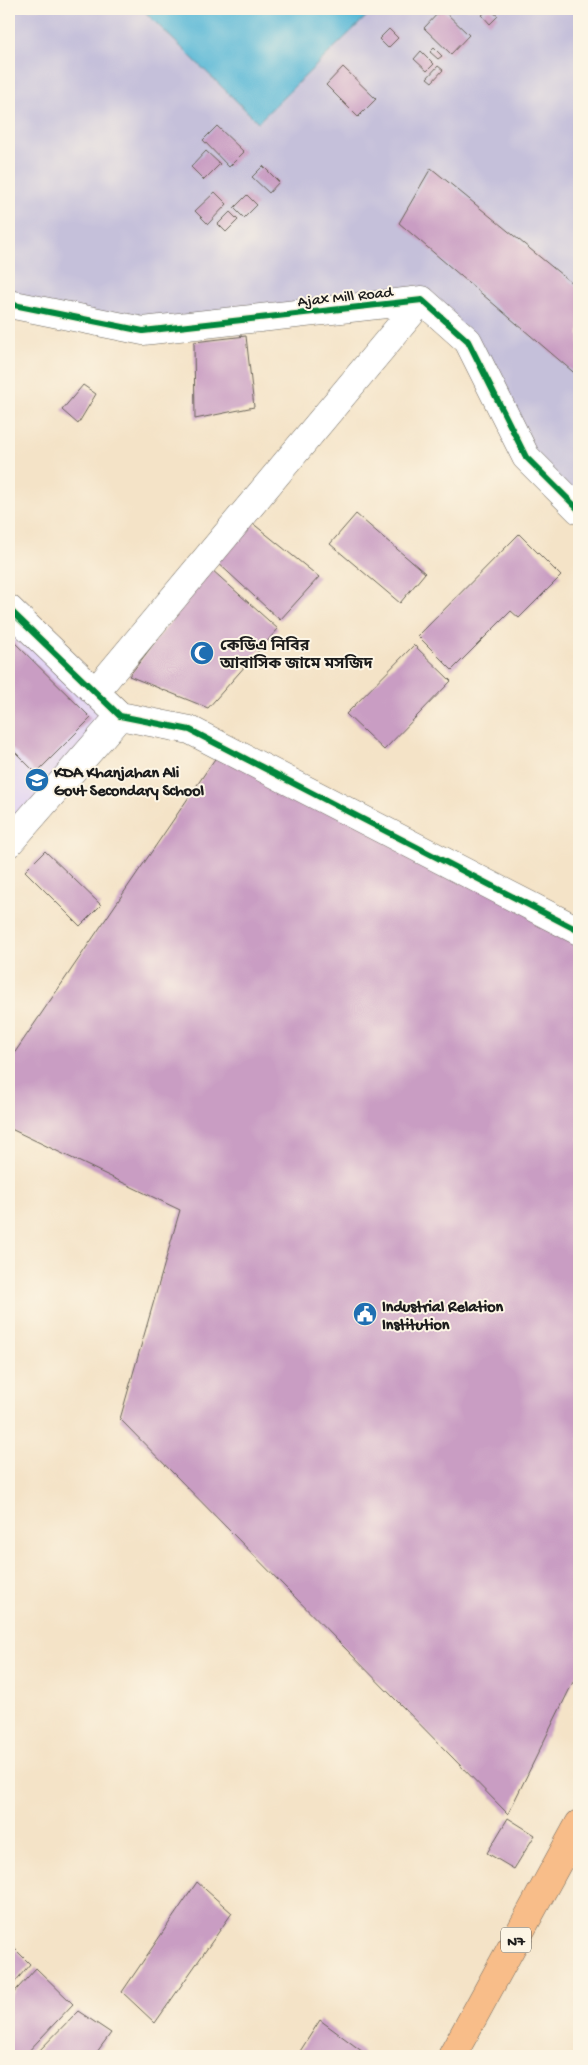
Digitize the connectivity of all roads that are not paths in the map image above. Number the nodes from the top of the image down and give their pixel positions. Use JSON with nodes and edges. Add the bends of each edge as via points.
{"nodes":[{"id":1,"x":422,"y":300,"type":"junction"},
{"id":2,"x":9,"y":304,"type":"edge"},
{"id":3,"x":579,"y":510,"type":"edge"},
{"id":4,"x":9,"y":609,"type":"edge"},
{"id":5,"x":95,"y":692,"type":"junction"},
{"id":6,"x":120,"y":716,"type":"junction"},
{"id":7,"x":9,"y":843,"type":"edge"},
{"id":8,"x":579,"y":931,"type":"edge"},
{"id":9,"x":579,"y":1824,"type":"edge"},
{"id":10,"x":452,"y":2056,"type":"edge"}],
"edges":[{"from":1,"to":2,"type":"street","name":"Ajax Mill Road","via":[[143,330]]},
{"from":1,"to":3,"type":"street","via":[[468,341],[526,457]]},
{"from":1,"to":5,"type":"street"},
{"from":4,"to":5,"type":"street"},
{"from":5,"to":6,"type":"street"},
{"from":6,"to":7,"type":"street"},
{"from":6,"to":8,"type":"street","via":[[190,730]]},
{"from":9,"to":10,"type":"highway","number":"N7"}]}
